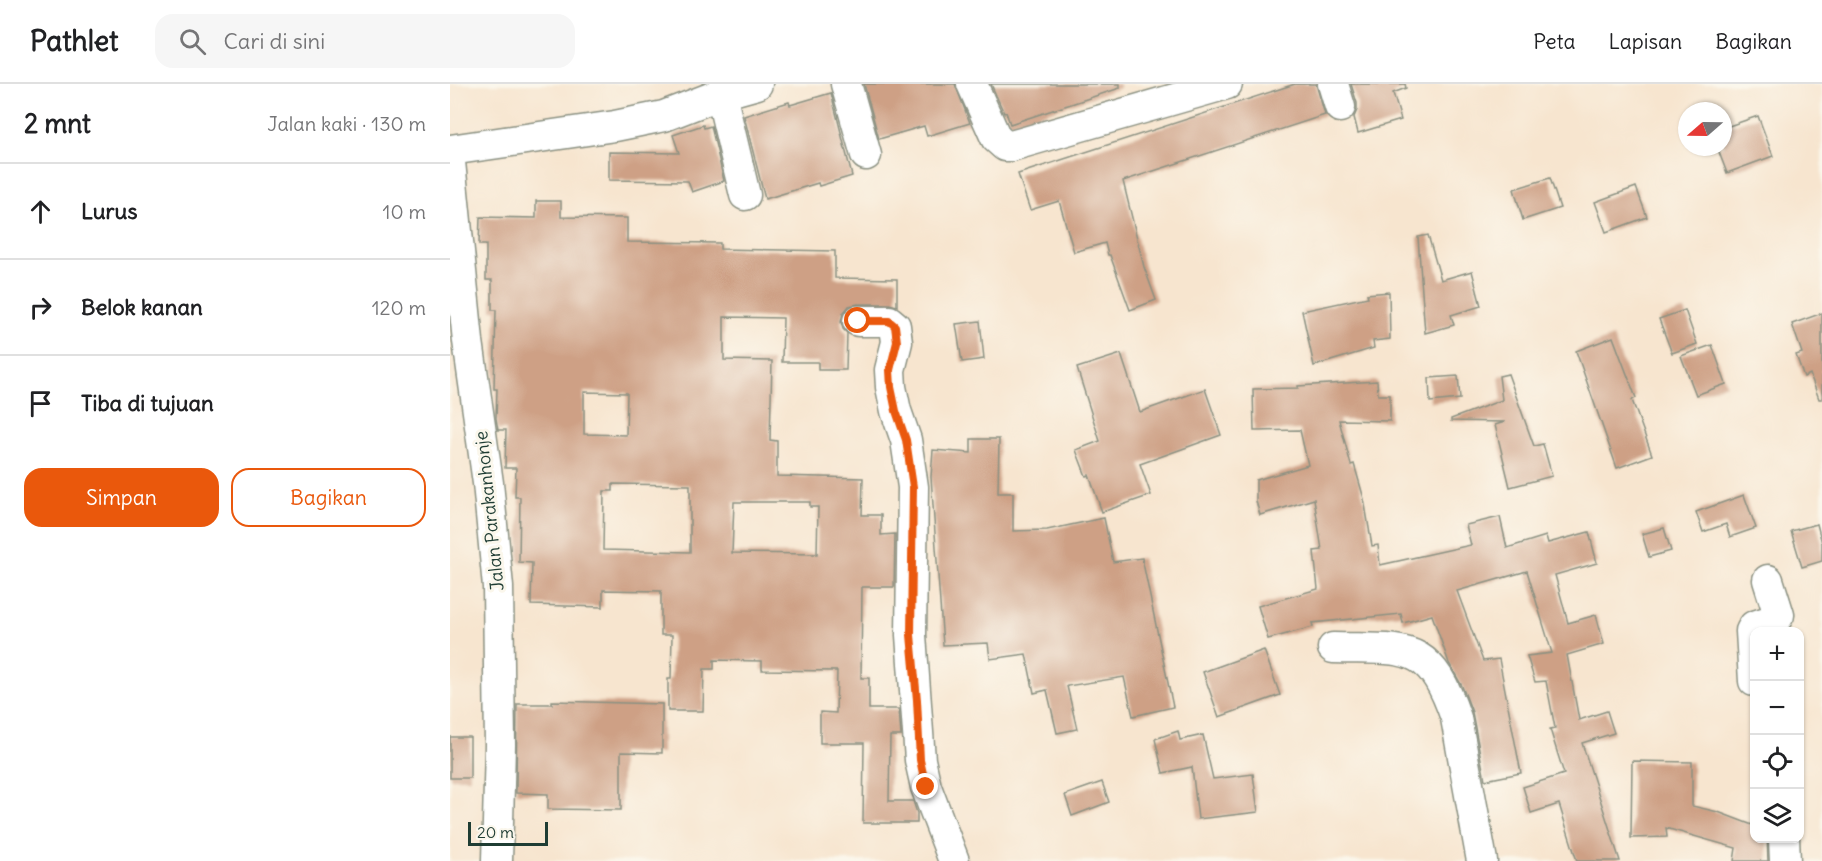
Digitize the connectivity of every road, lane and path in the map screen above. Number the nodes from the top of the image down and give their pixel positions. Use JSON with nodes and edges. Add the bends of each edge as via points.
{"nodes":[{"id":1,"x":757,"y":84,"type":"edge"},
{"id":2,"x":846,"y":84,"type":"edge"},
{"id":3,"x":972,"y":84,"type":"edge"},
{"id":4,"x":1227,"y":84,"type":"edge"},
{"id":5,"x":721,"y":94,"type":"junction"},
{"id":6,"x":450,"y":150,"type":"edge"},
{"id":7,"x":866,"y":155,"type":"dead end"},
{"id":8,"x":450,"y":162,"type":"edge"},
{"id":9,"x":745,"y":195,"type":"dead end"},
{"id":10,"x":874,"y":321,"type":"dead end"},
{"id":11,"x":1768,"y":580,"type":"dead end"},
{"id":12,"x":1753,"y":627,"type":"edge"},
{"id":13,"x":1333,"y":648,"type":"dead end"},
{"id":14,"x":1784,"y":843,"type":"edge"},
{"id":15,"x":497,"y":861,"type":"edge"},
{"id":16,"x":954,"y":861,"type":"edge"},
{"id":17,"x":1482,"y":861,"type":"edge"},
{"id":18,"x":1785,"y":861,"type":"edge"}],
"edges":[{"from":1,"to":5,"type":"street"},
{"from":2,"to":7,"type":"street"},
{"from":3,"to":4,"type":"street","via":[[996,138],[1005,146]]},
{"from":5,"to":6,"type":"street","via":[[664,116]]},
{"from":5,"to":9,"type":"street"},
{"from":8,"to":15,"type":"street","name":"Jalan Parakanhonje","via":[[498,587]]},
{"from":10,"to":16,"type":"street","via":[[895,326],[897,342],[890,370],[891,387],[906,440],[913,487],[911,635],[920,760]]},
{"from":11,"to":12,"type":"street","via":[[1779,615]]},
{"from":13,"to":17,"type":"street","via":[[1401,650],[1416,655],[1434,670],[1456,718]]},
{"from":14,"to":18,"type":"street"}]}
